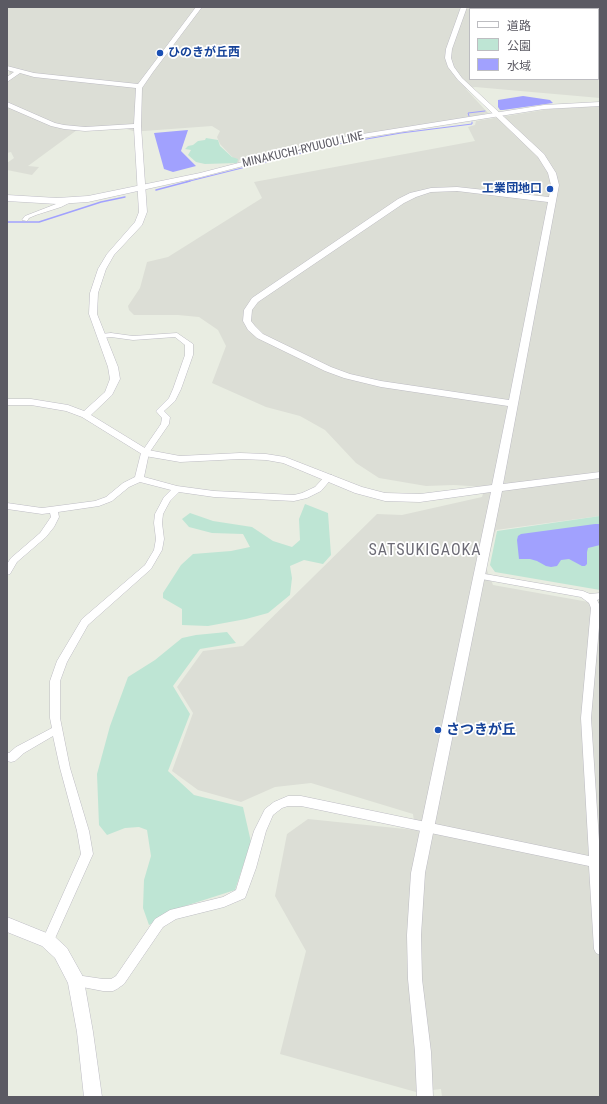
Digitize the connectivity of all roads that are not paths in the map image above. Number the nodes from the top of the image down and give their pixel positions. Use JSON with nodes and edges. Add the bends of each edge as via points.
{"nodes":[{"id":1,"x":199,"y":7,"type":"edge"},
{"id":2,"x":464,"y":7,"type":"edge"},
{"id":3,"x":7,"y":68,"type":"edge"},
{"id":4,"x":18,"y":72,"type":"junction"},
{"id":5,"x":7,"y":80,"type":"edge"},
{"id":6,"x":140,"y":86,"type":"junction"},
{"id":7,"x":7,"y":104,"type":"edge"},
{"id":8,"x":600,"y":104,"type":"edge"},
{"id":9,"x":498,"y":115,"type":"junction"},
{"id":10,"x":137,"y":126,"type":"junction"},
{"id":11,"x":142,"y":188,"type":"junction"},
{"id":12,"x":7,"y":198,"type":"edge"},
{"id":13,"x":69,"y":200,"type":"junction"},
{"id":14,"x":553,"y":200,"type":"junction"},
{"id":15,"x":25,"y":220,"type":"dead end"},
{"id":16,"x":100,"y":336,"type":"junction"},
{"id":17,"x":7,"y":402,"type":"edge"},
{"id":18,"x":513,"y":404,"type":"junction"},
{"id":19,"x":85,"y":415,"type":"junction"},
{"id":20,"x":145,"y":453,"type":"junction"},
{"id":21,"x":600,"y":474,"type":"edge"},
{"id":22,"x":329,"y":477,"type":"junction"},
{"id":23,"x":139,"y":479,"type":"junction"},
{"id":24,"x":497,"y":488,"type":"junction"},
{"id":25,"x":177,"y":489,"type":"junction"},
{"id":26,"x":7,"y":506,"type":"edge"},
{"id":27,"x":54,"y":511,"type":"junction"},
{"id":28,"x":7,"y":572,"type":"edge"},
{"id":29,"x":479,"y":576,"type":"junction"},
{"id":30,"x":600,"y":596,"type":"edge"},
{"id":31,"x":589,"y":598,"type":"junction"},
{"id":32,"x":57,"y":731,"type":"junction"},
{"id":33,"x":7,"y":758,"type":"edge"},
{"id":34,"x":428,"y":828,"type":"junction"},
{"id":35,"x":598,"y":863,"type":"edge"},
{"id":36,"x":7,"y":924,"type":"edge"},
{"id":37,"x":48,"y":941,"type":"junction"},
{"id":38,"x":600,"y":950,"type":"edge"},
{"id":39,"x":76,"y":981,"type":"junction"},
{"id":40,"x":93,"y":1097,"type":"edge"},
{"id":41,"x":425,"y":1097,"type":"edge"}],
"edges":[{"from":1,"to":6,"type":"street"},
{"from":2,"to":9,"type":"street","via":[[449,49],[449,61],[460,79]]},
{"from":3,"to":4,"type":"street"},
{"from":4,"to":5,"type":"street"},
{"from":4,"to":6,"type":"street"},
{"from":6,"to":10,"type":"street","via":[[137,95]]},
{"from":7,"to":10,"type":"street","via":[[53,125],[64,127]]},
{"from":8,"to":9,"type":"main road","name":"MINAKUCHI-RYUUOU LINE","via":[[544,107]]},
{"from":9,"to":11,"type":"main road","name":"MINAKUCHI-RYUUOU LINE","via":[[332,141]]},
{"from":9,"to":14,"type":"street","via":[[547,163],[554,178]]},
{"from":10,"to":11,"type":"street"},
{"from":11,"to":13,"type":"main road","name":"MINAKUCHI-RYUUOU LINE","via":[[88,199]]},
{"from":11,"to":16,"type":"street","via":[[143,212],[139,223],[111,254],[102,269],[94,293],[93,314]]},
{"from":12,"to":13,"type":"main road","name":"MINAKUCHI-RYUUOU LINE"},
{"from":13,"to":15,"type":"street"},
{"from":14,"to":18,"type":"street"},
{"from":14,"to":18,"type":"street","via":[[457,189],[421,192],[401,201],[266,292],[255,300],[248,310],[247,321],[260,336],[334,371],[381,384]]},
{"from":16,"to":19,"type":"street","via":[[113,366],[115,379],[109,393]]},
{"from":16,"to":20,"type":"street","via":[[132,338],[177,335],[189,344],[190,355],[177,389],[172,399],[160,411],[166,417],[165,424]]},
{"from":17,"to":19,"type":"street","via":[[54,405]]},
{"from":18,"to":24,"type":"street"},
{"from":19,"to":20,"type":"street"},
{"from":20,"to":22,"type":"street","via":[[180,459],[266,457],[292,463]]},
{"from":20,"to":23,"type":"street"},
{"from":21,"to":24,"type":"street"},
{"from":22,"to":24,"type":"street","via":[[374,495],[391,497],[420,498]]},
{"from":22,"to":25,"type":"street","via":[[318,489],[294,498],[214,494]]},
{"from":23,"to":25,"type":"street"},
{"from":23,"to":27,"type":"street","via":[[126,485],[109,499],[96,504]]},
{"from":24,"to":29,"type":"street"},
{"from":25,"to":32,"type":"street","via":[[167,499],[159,514],[158,550],[148,567],[86,622],[62,661],[55,681]]},
{"from":26,"to":27,"type":"street"},
{"from":27,"to":28,"type":"street","via":[[55,517],[51,525],[14,560]]},
{"from":29,"to":31,"type":"street","via":[[583,594]]},
{"from":29,"to":34,"type":"street"},
{"from":30,"to":31,"type":"street"},
{"from":31,"to":35,"type":"street","via":[[596,608],[586,718]]},
{"from":32,"to":33,"type":"street"},
{"from":32,"to":37,"type":"street","via":[[86,854]]},
{"from":34,"to":35,"type":"street"},
{"from":34,"to":39,"type":"street","via":[[301,801],[288,801],[278,805],[269,812],[260,831],[240,894],[224,902],[174,914],[159,923],[120,980],[113,985]]},
{"from":34,"to":41,"type":"street","via":[[418,874],[414,935]]},
{"from":35,"to":38,"type":"street"},
{"from":36,"to":37,"type":"main road"},
{"from":37,"to":39,"type":"main road","via":[[61,953]]},
{"from":39,"to":40,"type":"main road"}]}
